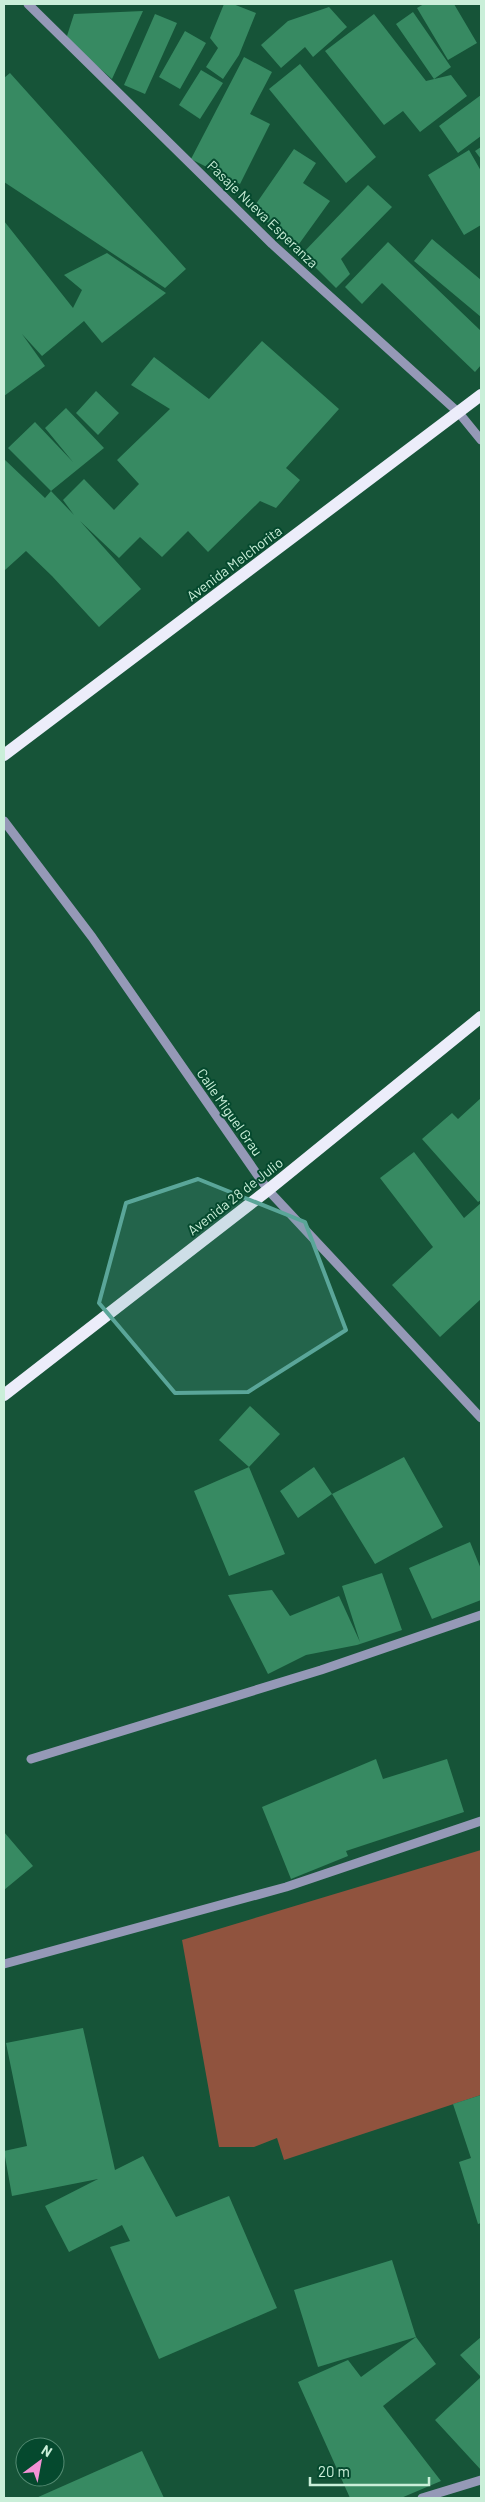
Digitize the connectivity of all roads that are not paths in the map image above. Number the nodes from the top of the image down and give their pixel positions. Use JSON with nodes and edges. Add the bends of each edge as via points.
{"nodes":[{"id":1,"x":28,"y":4,"type":"edge"},
{"id":2,"x":481,"y":395,"type":"edge"},
{"id":3,"x":458,"y":413,"type":"junction"},
{"id":4,"x":481,"y":440,"type":"edge"},
{"id":5,"x":4,"y":755,"type":"edge"},
{"id":6,"x":4,"y":821,"type":"edge"},
{"id":7,"x":481,"y":1017,"type":"edge"},
{"id":8,"x":268,"y":1190,"type":"junction"},
{"id":9,"x":4,"y":1395,"type":"edge"},
{"id":10,"x":481,"y":1418,"type":"edge"},
{"id":11,"x":481,"y":1615,"type":"edge"},
{"id":12,"x":31,"y":1758,"type":"dead end"},
{"id":13,"x":481,"y":1821,"type":"edge"},
{"id":14,"x":4,"y":1964,"type":"edge"},
{"id":15,"x":481,"y":2480,"type":"edge"},
{"id":16,"x":422,"y":2498,"type":"edge"}],
"edges":[{"from":1,"to":3,"type":"street","name":"Pasaje Nueva Esperanza","via":[[272,244]]},
{"from":2,"to":3,"type":"main road","name":"Avenida Melchorita"},
{"from":3,"to":4,"type":"street","name":"Pasaje Nueva Esperanza"},
{"from":3,"to":5,"type":"main road","name":"Avenida Melchorita"},
{"from":6,"to":8,"type":"street","name":"Calle Miguel Grau","via":[[92,937]]},
{"from":7,"to":8,"type":"main road","name":"Avenida 28 de Julio"},
{"from":8,"to":9,"type":"main road","name":"Avenida 28 de Julio"},
{"from":8,"to":10,"type":"street","name":"Calle Miguel Grau"},
{"from":11,"to":12,"type":"street","via":[[322,1670]]},
{"from":13,"to":14,"type":"street","via":[[286,1887]]},
{"from":15,"to":16,"type":"street"}]}
